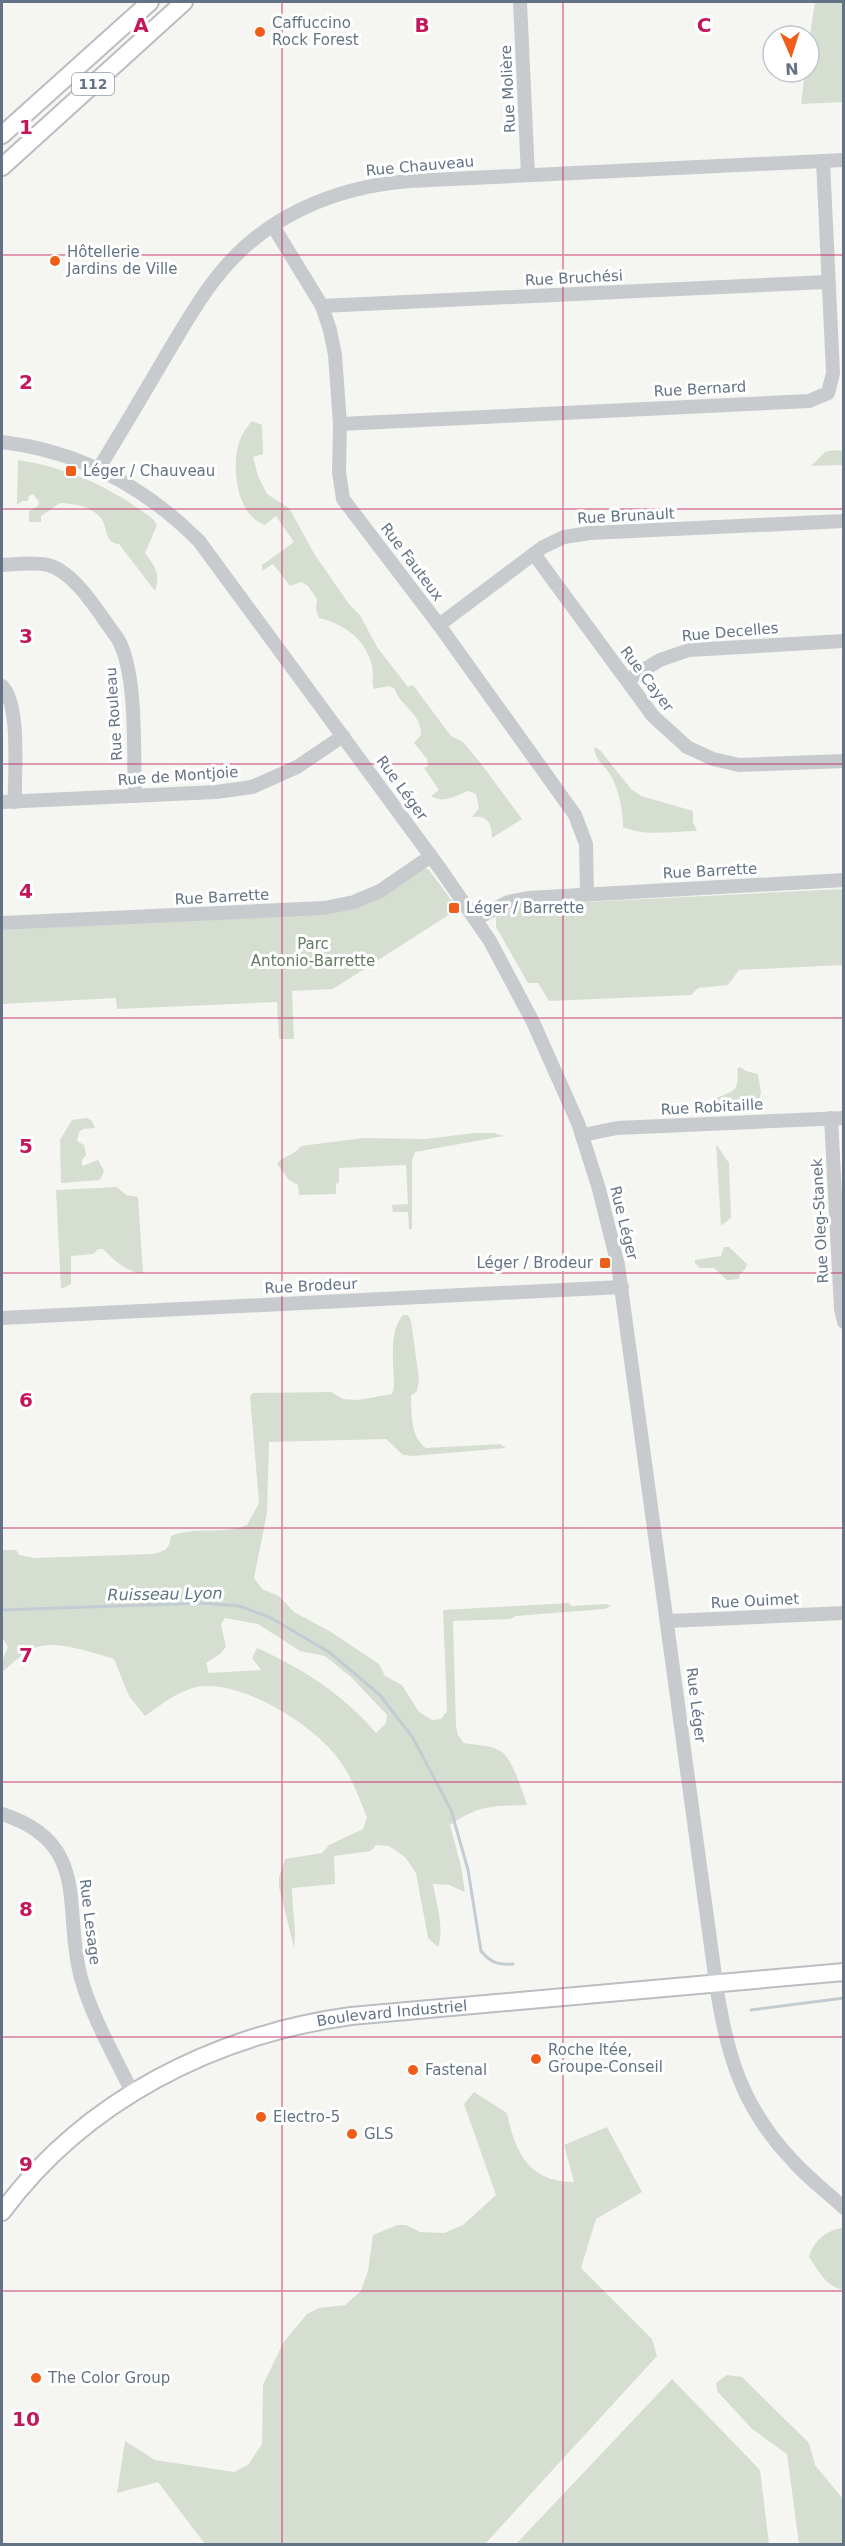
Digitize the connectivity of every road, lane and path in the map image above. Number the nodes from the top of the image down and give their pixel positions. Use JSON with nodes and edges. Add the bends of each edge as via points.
{"nodes":[{"id":1,"x":150,"y":2,"type":"edge"},
{"id":2,"x":184,"y":2,"type":"edge"},
{"id":3,"x":520,"y":2,"type":"edge"},
{"id":4,"x":2,"y":135,"type":"edge"},
{"id":5,"x":843,"y":160,"type":"edge"},
{"id":6,"x":823,"y":161,"type":"junction"},
{"id":7,"x":2,"y":167,"type":"edge"},
{"id":8,"x":528,"y":175,"type":"junction"},
{"id":9,"x":273,"y":226,"type":"junction"},
{"id":10,"x":827,"y":282,"type":"junction"},
{"id":11,"x":322,"y":306,"type":"junction"},
{"id":12,"x":340,"y":424,"type":"junction"},
{"id":13,"x":2,"y":442,"type":"edge"},
{"id":14,"x":99,"y":468,"type":"junction"},
{"id":15,"x":843,"y":521,"type":"edge"},
{"id":16,"x":534,"y":554,"type":"junction"},
{"id":17,"x":2,"y":565,"type":"edge"},
{"id":18,"x":439,"y":625,"type":"junction"},
{"id":19,"x":843,"y":641,"type":"edge"},
{"id":20,"x":627,"y":680,"type":"junction"},
{"id":21,"x":2,"y":686,"type":"edge"},
{"id":22,"x":343,"y":736,"type":"junction"},
{"id":23,"x":843,"y":762,"type":"edge"},
{"id":24,"x":135,"y":796,"type":"junction"},
{"id":25,"x":8,"y":802,"type":"edge"},
{"id":26,"x":431,"y":856,"type":"junction"},
{"id":27,"x":843,"y":880,"type":"edge"},
{"id":28,"x":587,"y":894,"type":"junction"},
{"id":29,"x":476,"y":919,"type":"junction"},
{"id":30,"x":2,"y":923,"type":"edge"},
{"id":31,"x":837,"y":1118,"type":"edge"},
{"id":32,"x":583,"y":1135,"type":"junction"},
{"id":33,"x":622,"y":1287,"type":"junction"},
{"id":34,"x":2,"y":1318,"type":"edge"},
{"id":35,"x":843,"y":1322,"type":"edge"},
{"id":36,"x":843,"y":1613,"type":"edge"},
{"id":37,"x":668,"y":1622,"type":"junction"},
{"id":38,"x":2,"y":1814,"type":"edge"},
{"id":39,"x":843,"y":1972,"type":"edge"},
{"id":40,"x":716,"y":1983,"type":"junction"},
{"id":41,"x":132,"y":2092,"type":"junction"},
{"id":42,"x":843,"y":2208,"type":"edge"},
{"id":43,"x":2,"y":2212,"type":"edge"}],
"edges":[{"from":1,"to":4,"type":"main road","number":"112"},
{"from":2,"to":7,"type":"main road","number":"112"},
{"from":3,"to":8,"type":"street","name":"Rue Molière"},
{"from":5,"to":6,"type":"street","name":"Rue Chauveau"},
{"from":6,"to":8,"type":"street","name":"Rue Chauveau"},
{"from":6,"to":10,"type":"street","name":"Rue Bernard"},
{"from":8,"to":9,"type":"street","name":"Rue Chauveau","via":[[368,186],[312,203]]},
{"from":9,"to":11,"type":"street","name":"Rue Fauteux"},
{"from":9,"to":14,"type":"street","name":"Rue Chauveau","via":[[235,257],[206,291]]},
{"from":10,"to":11,"type":"street","name":"Rue Bruchési"},
{"from":10,"to":12,"type":"street","name":"Rue Bernard","via":[[833,373],[828,393],[809,401]]},
{"from":11,"to":12,"type":"street","name":"Rue Fauteux","via":[[335,355]]},
{"from":12,"to":18,"type":"street","name":"Rue Fauteux","via":[[343,499]]},
{"from":13,"to":14,"type":"street","name":"Rue Léger","via":[[67,456]]},
{"from":14,"to":22,"type":"street","name":"Rue Léger","via":[[157,503],[199,541]]},
{"from":15,"to":16,"type":"street","name":"Rue Brunault","via":[[577,534],[553,541]]},
{"from":16,"to":18,"type":"street","name":"Rue Brunault"},
{"from":16,"to":20,"type":"street","name":"Rue Cayer"},
{"from":17,"to":24,"type":"street","name":"Rue Rouleau","via":[[48,565],[66,573],[118,639],[130,671]]},
{"from":18,"to":28,"type":"street","name":"Rue Fauteux","via":[[575,815],[586,844]]},
{"from":19,"to":20,"type":"street","name":"Rue Decelles","via":[[689,650],[660,660]]},
{"from":20,"to":23,"type":"street","name":"Rue Cayer","via":[[662,726],[699,753],[724,762],[754,766]]},
{"from":21,"to":25,"type":"street","via":[[8,692],[13,712]]},
{"from":22,"to":24,"type":"street","name":"Rue de Montjoie","via":[[297,767],[252,787]]},
{"from":22,"to":26,"type":"street","name":"Rue Léger"},
{"from":24,"to":25,"type":"street","name":"Rue de Montjoie"},
{"from":26,"to":29,"type":"street","name":"Rue Léger"},
{"from":26,"to":30,"type":"street","name":"Rue Barrette","via":[[380,891],[324,908]]},
{"from":27,"to":28,"type":"street","name":"Rue Barrette"},
{"from":28,"to":29,"type":"street","name":"Rue Barrette","via":[[515,899]]},
{"from":29,"to":32,"type":"street","name":"Rue Léger","via":[[533,1022]]},
{"from":31,"to":32,"type":"street","name":"Rue Robitaille","via":[[621,1128]]},
{"from":31,"to":35,"type":"street","name":"Rue Oleg-Stanek"},
{"from":32,"to":33,"type":"street","name":"Rue Léger"},
{"from":33,"to":34,"type":"street","name":"Rue Brodeur"},
{"from":33,"to":37,"type":"street","name":"Rue Léger"},
{"from":36,"to":37,"type":"street","name":"Rue Ouimet"},
{"from":37,"to":40,"type":"street","name":"Rue Léger"},
{"from":38,"to":41,"type":"street","name":"Rue Lesage","via":[[39,1833],[55,1850],[67,1872],[82,1981]]},
{"from":39,"to":40,"type":"main road","name":"Boulevard Industriel"},
{"from":40,"to":41,"type":"main road","name":"Boulevard Industriel","via":[[428,2008],[303,2024],[214,2051]]},
{"from":40,"to":42,"type":"street","name":"Rue Léger","via":[[727,2046],[748,2100],[781,2148]]},
{"from":41,"to":43,"type":"main road","name":"Boulevard Industriel","via":[[49,2157]]}]}
